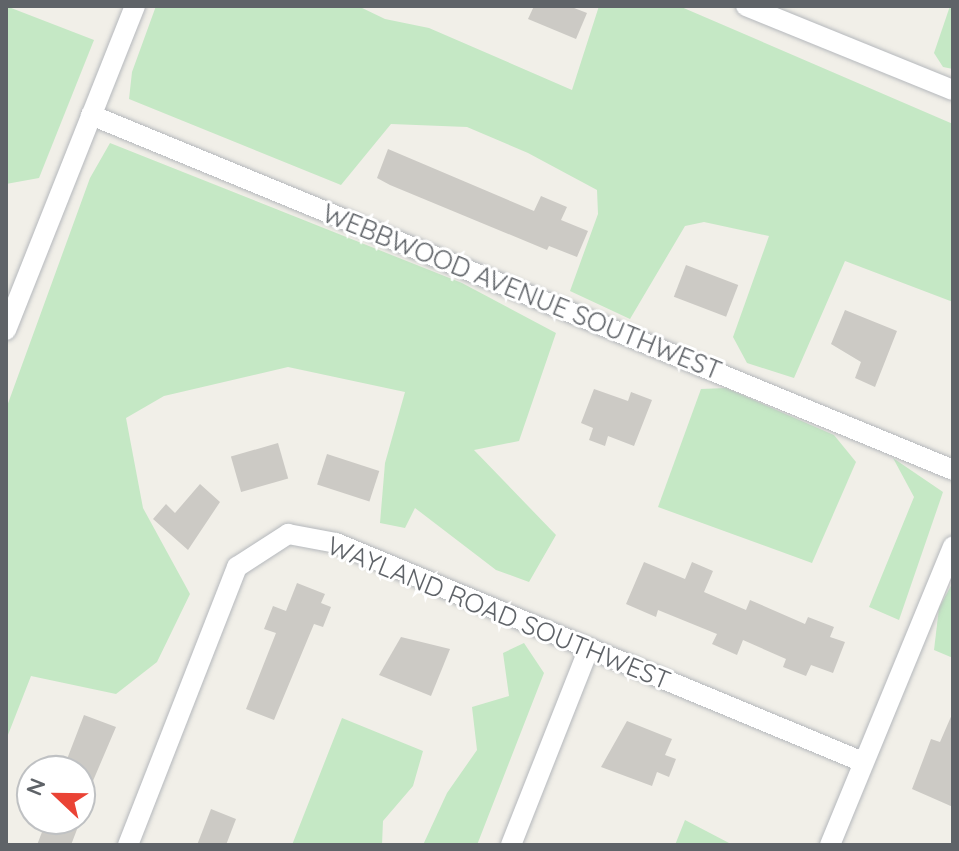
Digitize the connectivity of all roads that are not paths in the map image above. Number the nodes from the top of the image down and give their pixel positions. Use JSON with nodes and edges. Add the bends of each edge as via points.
{"nodes":[{"id":1,"x":135,"y":6,"type":"edge"},
{"id":2,"x":746,"y":6,"type":"edge"},
{"id":3,"x":953,"y":90,"type":"edge"},
{"id":4,"x":91,"y":115,"type":"junction"},
{"id":5,"x":6,"y":330,"type":"edge"},
{"id":6,"x":953,"y":470,"type":"edge"},
{"id":7,"x":953,"y":546,"type":"edge"},
{"id":8,"x":589,"y":648,"type":"junction"},
{"id":9,"x":863,"y":762,"type":"junction"},
{"id":10,"x":128,"y":845,"type":"edge"},
{"id":11,"x":511,"y":845,"type":"edge"},
{"id":12,"x":830,"y":845,"type":"edge"}],
"edges":[{"from":1,"to":4,"type":"street"},
{"from":2,"to":3,"type":"street"},
{"from":4,"to":5,"type":"street"},
{"from":4,"to":6,"type":"street","name":"WEBBWOOD AVENUE SOUTHWEST"},
{"from":7,"to":9,"type":"street"},
{"from":8,"to":9,"type":"street","name":"WAYLAND ROAD SOUTHWEST"},
{"from":8,"to":10,"type":"street","name":"WAYLAND ROAD SOUTHWEST","via":[[336,543],[288,534],[237,567]]},
{"from":8,"to":11,"type":"street"},
{"from":9,"to":12,"type":"street"}]}
